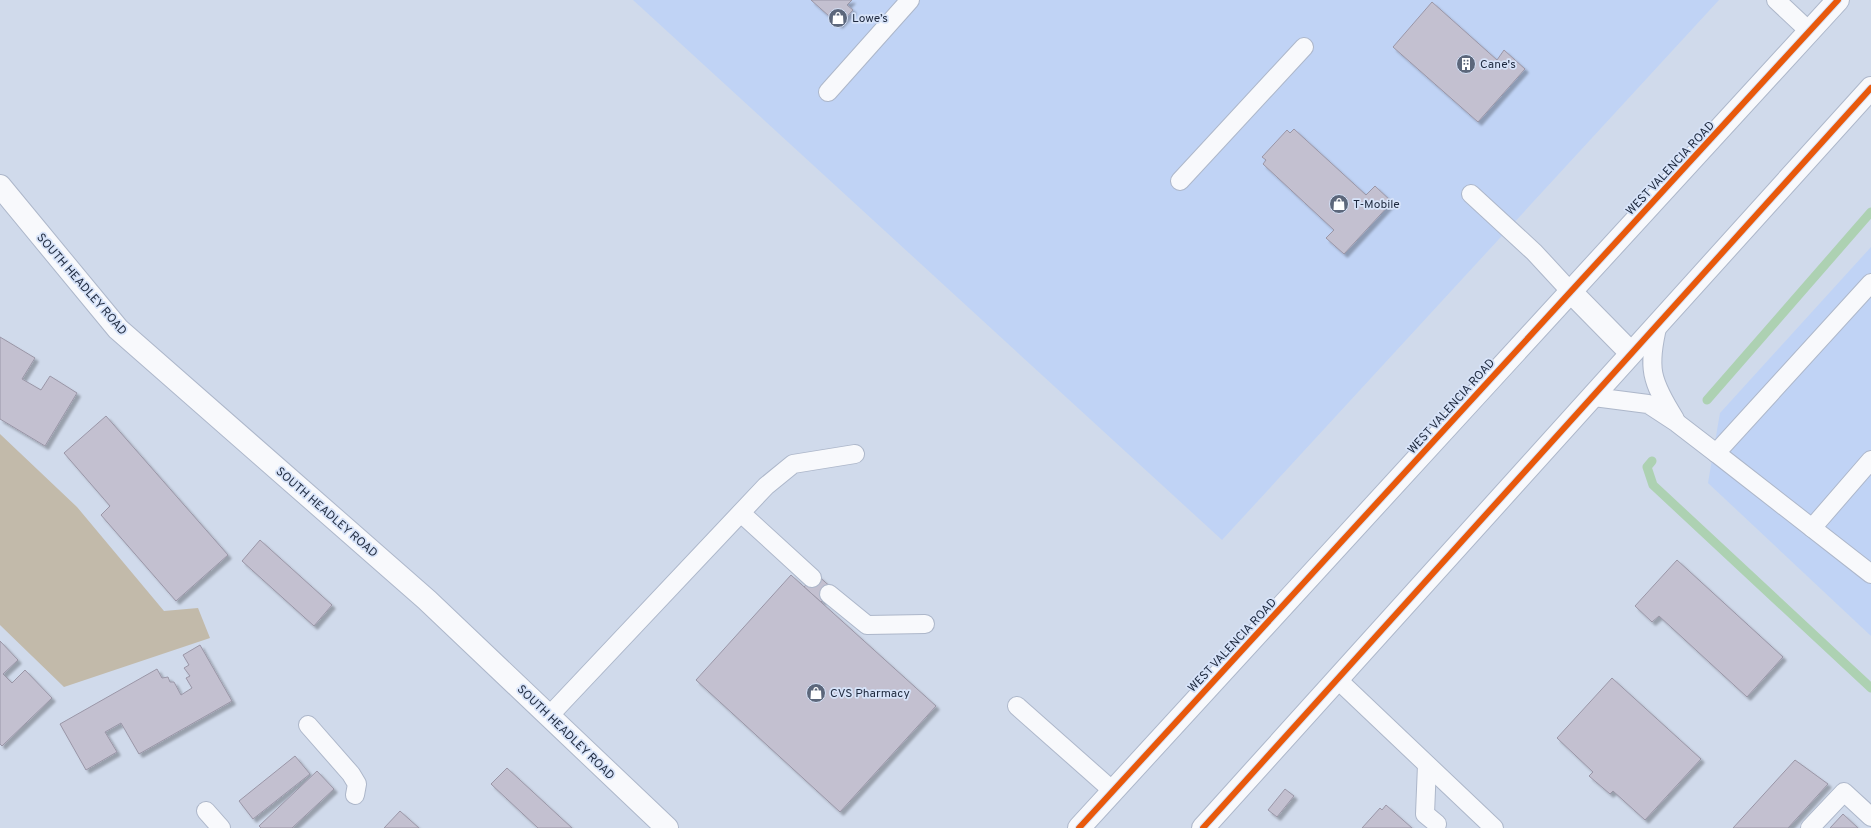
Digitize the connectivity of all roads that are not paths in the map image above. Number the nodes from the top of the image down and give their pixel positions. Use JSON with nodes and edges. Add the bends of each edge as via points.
{"nodes":[{"id":1,"x":910,"y":0,"type":"edge"},
{"id":2,"x":1776,"y":0,"type":"edge"},
{"id":3,"x":1838,"y":0,"type":"edge"},
{"id":4,"x":1810,"y":31,"type":"junction"},
{"id":5,"x":1304,"y":47,"type":"dead end"},
{"id":6,"x":1871,"y":88,"type":"edge"},
{"id":7,"x":828,"y":92,"type":"dead end"},
{"id":8,"x":1180,"y":181,"type":"dead end"},
{"id":9,"x":0,"y":186,"type":"edge"},
{"id":10,"x":1470,"y":194,"type":"dead end"},
{"id":11,"x":1871,"y":283,"type":"edge"},
{"id":12,"x":1571,"y":292,"type":"junction"},
{"id":13,"x":1658,"y":324,"type":"junction"},
{"id":14,"x":1631,"y":353,"type":"junction"},
{"id":15,"x":1594,"y":397,"type":"junction"},
{"id":16,"x":1677,"y":423,"type":"junction"},
{"id":17,"x":855,"y":454,"type":"dead end"},
{"id":18,"x":1716,"y":454,"type":"junction"},
{"id":19,"x":1871,"y":460,"type":"edge"},
{"id":20,"x":741,"y":512,"type":"junction"},
{"id":21,"x":1812,"y":528,"type":"junction"},
{"id":22,"x":1871,"y":574,"type":"edge"},
{"id":23,"x":812,"y":578,"type":"dead end"},
{"id":24,"x":829,"y":594,"type":"dead end"},
{"id":25,"x":924,"y":624,"type":"dead end"},
{"id":26,"x":1337,"y":679,"type":"junction"},
{"id":27,"x":1017,"y":706,"type":"dead end"},
{"id":28,"x":549,"y":716,"type":"junction"},
{"id":29,"x":308,"y":725,"type":"dead end"},
{"id":30,"x":1427,"y":765,"type":"junction"},
{"id":31,"x":1113,"y":791,"type":"junction"},
{"id":32,"x":355,"y":794,"type":"dead end"},
{"id":33,"x":206,"y":811,"type":"dead end"},
{"id":34,"x":1871,"y":817,"type":"edge"},
{"id":35,"x":1437,"y":824,"type":"dead end"},
{"id":36,"x":221,"y":828,"type":"edge"},
{"id":37,"x":667,"y":828,"type":"edge"},
{"id":38,"x":1080,"y":828,"type":"edge"},
{"id":39,"x":1203,"y":828,"type":"edge"},
{"id":40,"x":1494,"y":828,"type":"edge"},
{"id":41,"x":1810,"y":828,"type":"edge"}],
"edges":[{"from":1,"to":7,"type":"lane"},
{"from":2,"to":4,"type":"lane"},
{"from":3,"to":4,"type":"main road","name":"WEST VALENCIA ROAD"},
{"from":4,"to":12,"type":"main road","name":"WEST VALENCIA ROAD"},
{"from":5,"to":8,"type":"lane"},
{"from":6,"to":13,"type":"main road"},
{"from":9,"to":28,"type":"main road","name":"SOUTH HEADLEY ROAD","via":[[118,329],[427,600]]},
{"from":10,"to":12,"type":"lane","via":[[1534,252]]},
{"from":11,"to":18,"type":"lane"},
{"from":12,"to":14,"type":"main road"},
{"from":12,"to":31,"type":"main road","name":"WEST VALENCIA ROAD"},
{"from":13,"to":14,"type":"main road"},
{"from":13,"to":16,"type":"lane","via":[[1651,350],[1653,377],[1658,392]]},
{"from":14,"to":15,"type":"main road"},
{"from":15,"to":16,"type":"lane","via":[[1648,404]]},
{"from":15,"to":26,"type":"main road"},
{"from":16,"to":18,"type":"lane"},
{"from":17,"to":20,"type":"lane","via":[[793,464],[766,486]]},
{"from":18,"to":21,"type":"lane"},
{"from":19,"to":21,"type":"lane"},
{"from":20,"to":23,"type":"lane"},
{"from":20,"to":28,"type":"lane"},
{"from":21,"to":22,"type":"lane"},
{"from":24,"to":25,"type":"lane","via":[[867,626]]},
{"from":26,"to":30,"type":"lane"},
{"from":26,"to":39,"type":"main road"},
{"from":27,"to":31,"type":"lane"},
{"from":28,"to":37,"type":"main road","name":"SOUTH HEADLEY ROAD"},
{"from":29,"to":32,"type":"lane","via":[[351,774],[357,784]]},
{"from":30,"to":35,"type":"lane","via":[[1425,814]]},
{"from":30,"to":40,"type":"lane"},
{"from":31,"to":38,"type":"main road","name":"WEST VALENCIA ROAD"},
{"from":33,"to":36,"type":"lane"},
{"from":34,"to":41,"type":"lane","via":[[1844,792]]}]}
